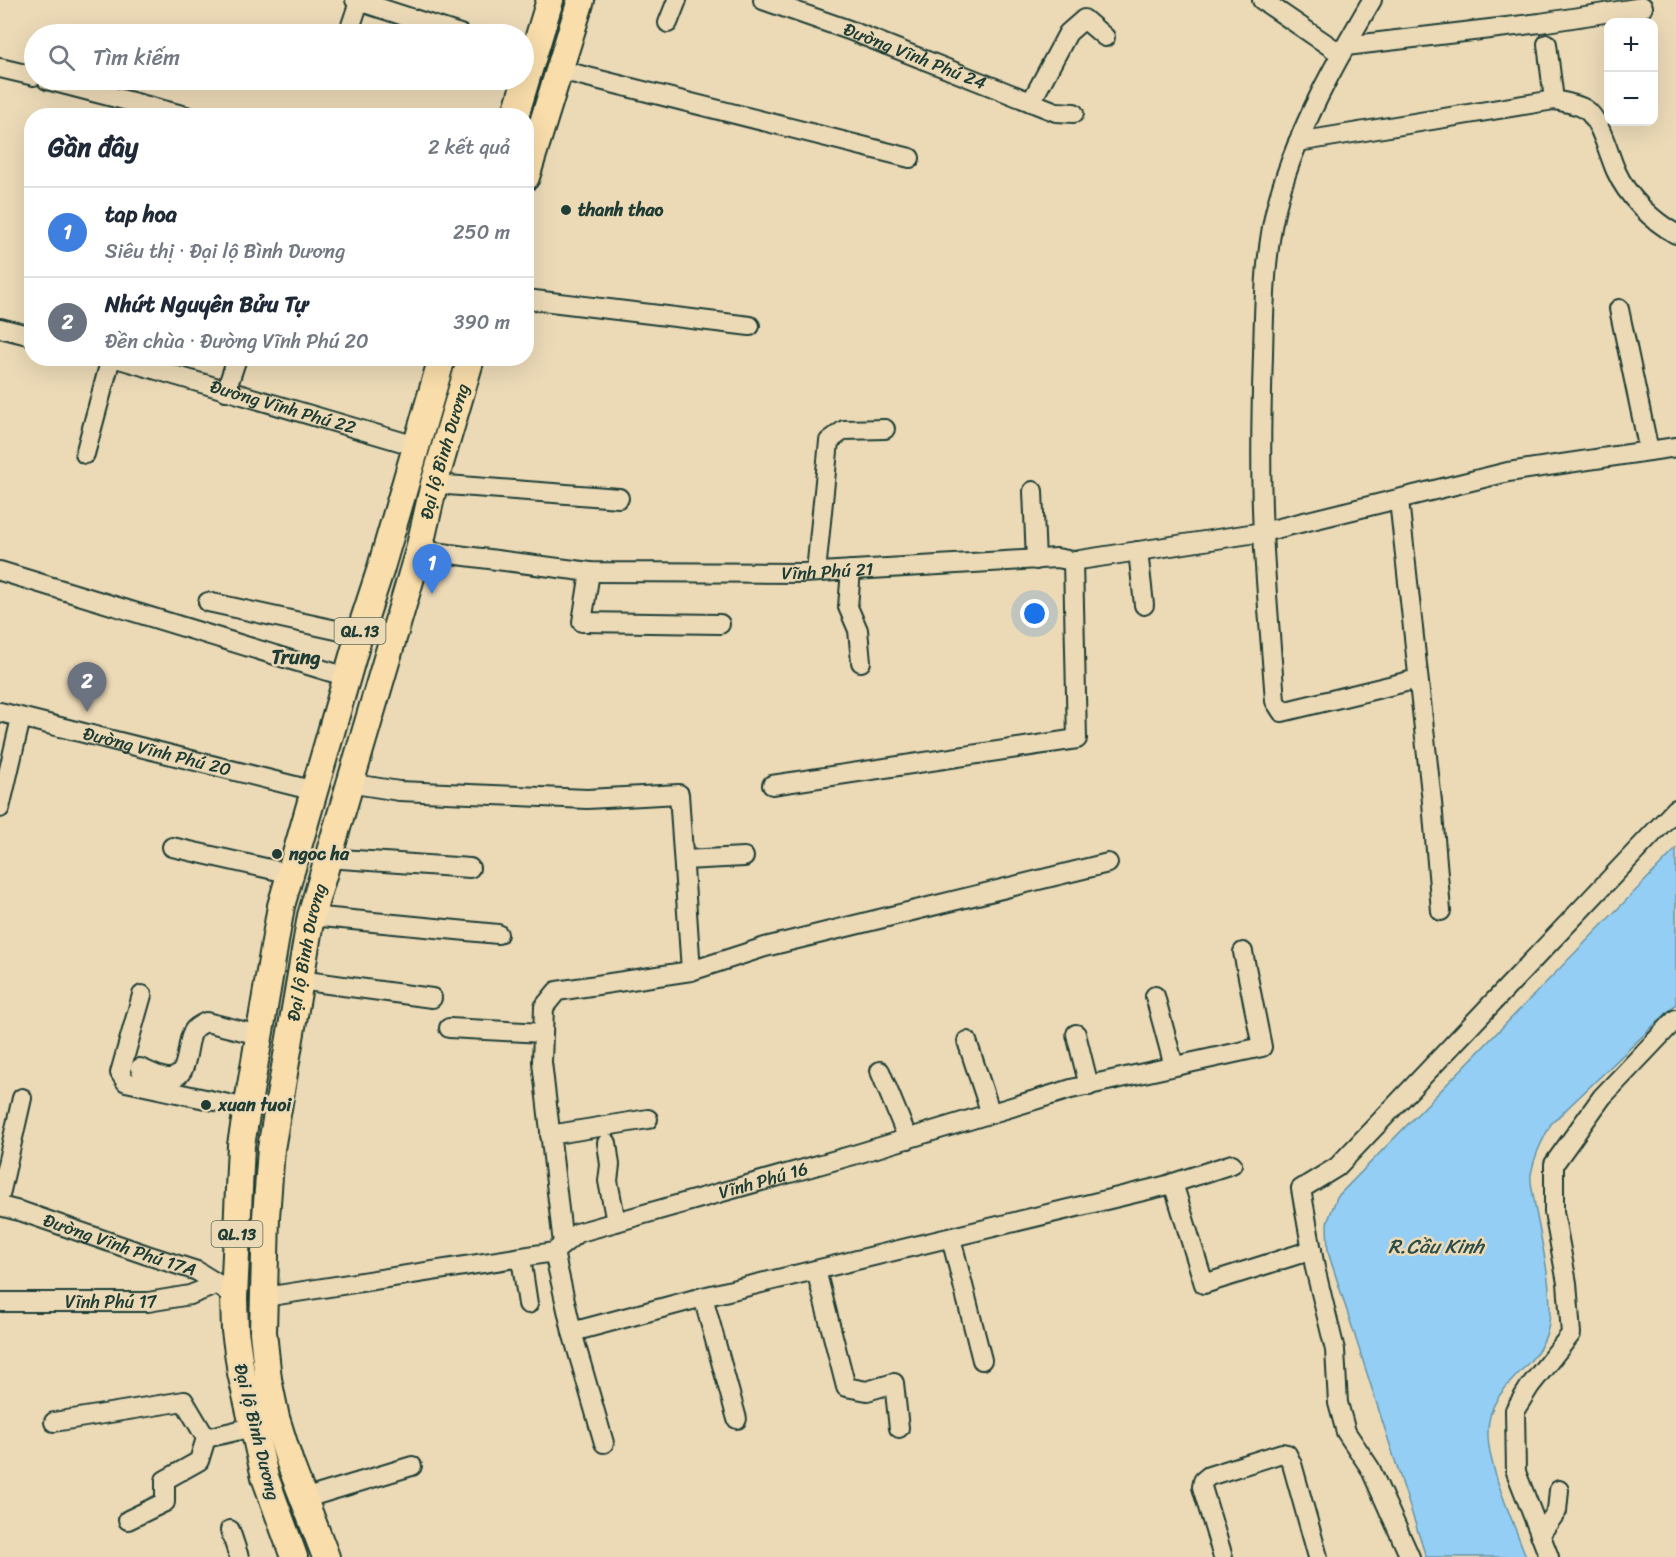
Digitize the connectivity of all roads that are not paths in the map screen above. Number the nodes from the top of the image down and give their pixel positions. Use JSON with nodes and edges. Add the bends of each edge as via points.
{"nodes":[{"id":1,"x":550,"y":0,"type":"edge"},
{"id":2,"x":581,"y":0,"type":"edge"},
{"id":3,"x":677,"y":0,"type":"edge"},
{"id":4,"x":763,"y":0,"type":"edge"},
{"id":5,"x":1372,"y":0,"type":"edge"},
{"id":6,"x":357,"y":1,"type":"edge"},
{"id":7,"x":1264,"y":1,"type":"edge"},
{"id":8,"x":1643,"y":7,"type":"dead end"},
{"id":9,"x":668,"y":23,"type":"dead end"},
{"id":10,"x":351,"y":24,"type":"edge"},
{"id":11,"x":429,"y":24,"type":"edge"},
{"id":12,"x":1105,"y":37,"type":"dead end"},
{"id":13,"x":534,"y":41,"type":"edge"},
{"id":14,"x":1547,"y":44,"type":"dead end"},
{"id":15,"x":1343,"y":50,"type":"junction"},
{"id":16,"x":0,"y":68,"type":"edge"},
{"id":17,"x":560,"y":70,"type":"junction"},
{"id":18,"x":24,"y":74,"type":"edge"},
{"id":19,"x":85,"y":90,"type":"edge"},
{"id":20,"x":521,"y":90,"type":"edge"},
{"id":21,"x":1554,"y":99,"type":"junction"},
{"id":22,"x":1031,"y":102,"type":"junction"},
{"id":23,"x":155,"y":108,"type":"edge"},
{"id":24,"x":517,"y":108,"type":"edge"},
{"id":25,"x":1074,"y":113,"type":"dead end"},
{"id":26,"x":1298,"y":142,"type":"junction"},
{"id":27,"x":534,"y":152,"type":"edge"},
{"id":28,"x":910,"y":158,"type":"dead end"},
{"id":29,"x":1676,"y":234,"type":"edge"},
{"id":30,"x":534,"y":300,"type":"edge"},
{"id":31,"x":1619,"y":309,"type":"dead end"},
{"id":32,"x":750,"y":326,"type":"dead end"},
{"id":33,"x":0,"y":328,"type":"edge"},
{"id":34,"x":24,"y":334,"type":"edge"},
{"id":35,"x":109,"y":366,"type":"edge"},
{"id":36,"x":157,"y":366,"type":"edge"},
{"id":37,"x":234,"y":366,"type":"edge"},
{"id":38,"x":440,"y":366,"type":"edge"},
{"id":39,"x":469,"y":366,"type":"edge"},
{"id":40,"x":226,"y":391,"type":"junction"},
{"id":41,"x":885,"y":429,"type":"dead end"},
{"id":42,"x":416,"y":446,"type":"junction"},
{"id":43,"x":1676,"y":447,"type":"edge"},
{"id":44,"x":1650,"y":451,"type":"junction"},
{"id":45,"x":85,"y":454,"type":"dead end"},
{"id":46,"x":434,"y":484,"type":"junction"},
{"id":47,"x":1033,"y":491,"type":"dead end"},
{"id":48,"x":619,"y":498,"type":"dead end"},
{"id":49,"x":1399,"y":500,"type":"junction"},
{"id":50,"x":1263,"y":532,"type":"junction"},
{"id":51,"x":388,"y":545,"type":"junction"},
{"id":52,"x":419,"y":550,"type":"junction"},
{"id":53,"x":1138,"y":551,"type":"junction"},
{"id":54,"x":1036,"y":560,"type":"junction"},
{"id":55,"x":1073,"y":561,"type":"junction"},
{"id":56,"x":851,"y":570,"type":"junction"},
{"id":57,"x":0,"y":571,"type":"edge"},
{"id":58,"x":590,"y":572,"type":"junction"},
{"id":59,"x":816,"y":572,"type":"junction"},
{"id":60,"x":208,"y":602,"type":"dead end"},
{"id":61,"x":1144,"y":605,"type":"dead end"},
{"id":62,"x":720,"y":624,"type":"dead end"},
{"id":63,"x":359,"y":635,"type":"junction"},
{"id":64,"x":861,"y":662,"type":"dead end"},
{"id":65,"x":347,"y":676,"type":"junction"},
{"id":66,"x":1418,"y":680,"type":"junction"},
{"id":67,"x":0,"y":712,"type":"edge"},
{"id":68,"x":21,"y":718,"type":"junction"},
{"id":69,"x":348,"y":783,"type":"junction"},
{"id":70,"x":772,"y":785,"type":"dead end"},
{"id":71,"x":315,"y":790,"type":"junction"},
{"id":72,"x":0,"y":808,"type":"edge"},
{"id":73,"x":1676,"y":809,"type":"edge"},
{"id":74,"x":172,"y":847,"type":"dead end"},
{"id":75,"x":744,"y":857,"type":"dead end"},
{"id":76,"x":327,"y":858,"type":"junction"},
{"id":77,"x":684,"y":860,"type":"junction"},
{"id":78,"x":1108,"y":863,"type":"dead end"},
{"id":79,"x":470,"y":868,"type":"dead end"},
{"id":80,"x":292,"y":874,"type":"junction"},
{"id":81,"x":1441,"y":911,"type":"dead end"},
{"id":82,"x":310,"y":916,"type":"junction"},
{"id":83,"x":498,"y":934,"type":"dead end"},
{"id":84,"x":1243,"y":952,"type":"dead end"},
{"id":85,"x":691,"y":971,"type":"junction"},
{"id":86,"x":299,"y":980,"type":"junction"},
{"id":87,"x":142,"y":995,"type":"dead end"},
{"id":88,"x":1155,"y":996,"type":"dead end"},
{"id":89,"x":432,"y":998,"type":"dead end"},
{"id":90,"x":1676,"y":1019,"type":"edge"},
{"id":91,"x":449,"y":1028,"type":"dead end"},
{"id":92,"x":543,"y":1034,"type":"junction"},
{"id":93,"x":1076,"y":1034,"type":"dead end"},
{"id":94,"x":259,"y":1035,"type":"junction"},
{"id":95,"x":967,"y":1041,"type":"dead end"},
{"id":96,"x":1174,"y":1066,"type":"junction"},
{"id":97,"x":140,"y":1068,"type":"dead end"},
{"id":98,"x":880,"y":1071,"type":"dead end"},
{"id":99,"x":1089,"y":1086,"type":"junction"},
{"id":100,"x":22,"y":1098,"type":"dead end"},
{"id":101,"x":247,"y":1108,"type":"junction"},
{"id":102,"x":991,"y":1114,"type":"junction"},
{"id":103,"x":648,"y":1119,"type":"dead end"},
{"id":104,"x":550,"y":1135,"type":"junction"},
{"id":105,"x":908,"y":1139,"type":"junction"},
{"id":106,"x":607,"y":1143,"type":"dead end"},
{"id":107,"x":1232,"y":1164,"type":"dead end"},
{"id":108,"x":1173,"y":1183,"type":"junction"},
{"id":109,"x":0,"y":1195,"type":"edge"},
{"id":110,"x":0,"y":1206,"type":"edge"},
{"id":111,"x":616,"y":1222,"type":"junction"},
{"id":112,"x":951,"y":1238,"type":"junction"},
{"id":113,"x":559,"y":1248,"type":"junction"},
{"id":114,"x":1312,"y":1250,"type":"junction"},
{"id":115,"x":521,"y":1258,"type":"junction"},
{"id":116,"x":816,"y":1270,"type":"junction"},
{"id":117,"x":226,"y":1291,"type":"junction"},
{"id":118,"x":265,"y":1297,"type":"junction"},
{"id":119,"x":702,"y":1297,"type":"junction"},
{"id":120,"x":0,"y":1302,"type":"edge"},
{"id":121,"x":528,"y":1304,"type":"dead end"},
{"id":122,"x":572,"y":1332,"type":"junction"},
{"id":123,"x":982,"y":1360,"type":"dead end"},
{"id":124,"x":737,"y":1419,"type":"dead end"},
{"id":125,"x":54,"y":1422,"type":"dead end"},
{"id":126,"x":253,"y":1427,"type":"junction"},
{"id":127,"x":899,"y":1428,"type":"dead end"},
{"id":128,"x":206,"y":1438,"type":"junction"},
{"id":129,"x":604,"y":1443,"type":"dead end"},
{"id":130,"x":412,"y":1466,"type":"dead end"},
{"id":131,"x":1559,"y":1490,"type":"dead end"},
{"id":132,"x":303,"y":1499,"type":"junction"},
{"id":133,"x":128,"y":1520,"type":"dead end"},
{"id":134,"x":230,"y":1530,"type":"dead end"},
{"id":135,"x":1540,"y":1535,"type":"junction"},
{"id":136,"x":239,"y":1557,"type":"edge"},
{"id":137,"x":294,"y":1557,"type":"edge"},
{"id":138,"x":326,"y":1557,"type":"edge"},
{"id":139,"x":1223,"y":1557,"type":"edge"},
{"id":140,"x":1318,"y":1557,"type":"edge"},
{"id":141,"x":1410,"y":1557,"type":"edge"},
{"id":142,"x":1549,"y":1557,"type":"edge"}],
"edges":[{"from":1,"to":13,"type":"highway"},
{"from":2,"to":17,"type":"highway"},
{"from":3,"to":9,"type":"street"},
{"from":4,"to":22,"type":"street","name":"Đường Vĩnh Phú 24"},
{"from":5,"to":15,"type":"street"},
{"from":6,"to":10,"type":"street"},
{"from":6,"to":11,"type":"street"},
{"from":7,"to":15,"type":"street"},
{"from":8,"to":15,"type":"street"},
{"from":12,"to":22,"type":"street","via":[[1084,19],[1068,33]]},
{"from":14,"to":21,"type":"street"},
{"from":15,"to":26,"type":"street"},
{"from":16,"to":18,"type":"street"},
{"from":17,"to":27,"type":"highway"},
{"from":17,"to":28,"type":"street"},
{"from":19,"to":23,"type":"street"},
{"from":20,"to":24,"type":"highway"},
{"from":21,"to":26,"type":"street"},
{"from":21,"to":29,"type":"street","via":[[1586,109],[1630,194]]},
{"from":22,"to":25,"type":"street","name":"Đường Vĩnh Phú 24","via":[[1056,112]]},
{"from":26,"to":50,"type":"street","via":[[1278,199],[1269,256],[1261,416]]},
{"from":30,"to":32,"type":"street"},
{"from":31,"to":44,"type":"street"},
{"from":33,"to":34,"type":"street"},
{"from":35,"to":45,"type":"street"},
{"from":36,"to":40,"type":"street","name":"Đường Vĩnh Phú 22"},
{"from":37,"to":40,"type":"street"},
{"from":38,"to":42,"type":"highway","name":"Đại lộ Bình Dương","number":"QL.13"},
{"from":39,"to":46,"type":"highway","name":"Đại lộ Bình Dương","number":"QL.13"},
{"from":40,"to":42,"type":"street","name":"Đường Vĩnh Phú 22"},
{"from":41,"to":59,"type":"street","via":[[844,430],[829,441]]},
{"from":42,"to":51,"type":"highway","name":"Đại lộ Bình Dương","number":"QL.13"},
{"from":43,"to":44,"type":"street","name":"Vĩnh Phú 21"},
{"from":44,"to":49,"type":"street","name":"Vĩnh Phú 21","via":[[1508,472]]},
{"from":46,"to":48,"type":"street"},
{"from":46,"to":52,"type":"highway","name":"Đại lộ Bình Dương","number":"QL.13"},
{"from":47,"to":54,"type":"street"},
{"from":49,"to":50,"type":"street","name":"Vĩnh Phú 21"},
{"from":49,"to":66,"type":"street"},
{"from":50,"to":53,"type":"street","name":"Vĩnh Phú 21"},
{"from":50,"to":66,"type":"street","via":[[1275,701],[1282,712]]},
{"from":51,"to":52,"type":"highway"},
{"from":51,"to":63,"type":"highway","name":"Đại lộ Bình Dương","number":"QL.13"},
{"from":52,"to":58,"type":"street","name":"Vĩnh Phú 21"},
{"from":52,"to":69,"type":"highway","name":"Đại lộ Bình Dương","number":"QL.13"},
{"from":53,"to":55,"type":"street","name":"Vĩnh Phú 21"},
{"from":53,"to":61,"type":"street"},
{"from":54,"to":55,"type":"street","name":"Vĩnh Phú 21"},
{"from":54,"to":56,"type":"street","name":"Vĩnh Phú 21"},
{"from":55,"to":70,"type":"street","via":[[1077,739]]},
{"from":56,"to":59,"type":"street","name":"Vĩnh Phú 21"},
{"from":56,"to":64,"type":"street","via":[[848,607],[858,630]]},
{"from":57,"to":65,"type":"street"},
{"from":58,"to":59,"type":"street","name":"Vĩnh Phú 21"},
{"from":58,"to":62,"type":"street","via":[[582,622]]},
{"from":60,"to":63,"type":"street"},
{"from":63,"to":65,"type":"highway","name":"Đại lộ Bình Dương","number":"QL.13"},
{"from":65,"to":71,"type":"highway","name":"Đại lộ Bình Dương","number":"QL.13"},
{"from":66,"to":81,"type":"street"},
{"from":67,"to":68,"type":"street","name":"Đường Vĩnh Phú 20"},
{"from":68,"to":71,"type":"street","name":"Đường Vĩnh Phú 20"},
{"from":68,"to":72,"type":"street"},
{"from":69,"to":76,"type":"highway","name":"Đại lộ Bình Dương","number":"QL.13"},
{"from":69,"to":77,"type":"street","via":[[399,791],[587,799],[684,794]]},
{"from":71,"to":80,"type":"highway","name":"Đại lộ Bình Dương","number":"QL.13"},
{"from":73,"to":114,"type":"street","via":[[1337,1167],[1301,1189]]},
{"from":74,"to":80,"type":"street"},
{"from":75,"to":77,"type":"street"},
{"from":76,"to":79,"type":"street"},
{"from":76,"to":82,"type":"highway","name":"Đại lộ Bình Dương","number":"QL.13"},
{"from":77,"to":85,"type":"street"},
{"from":78,"to":85,"type":"street","via":[[765,947]]},
{"from":80,"to":94,"type":"highway","name":"Đại lộ Bình Dương","number":"QL.13","via":[[281,906]]},
{"from":82,"to":83,"type":"street"},
{"from":82,"to":86,"type":"highway","name":"Đại lộ Bình Dương","number":"QL.13"},
{"from":84,"to":96,"type":"street","name":"Vĩnh Phú 16","via":[[1262,1047]]},
{"from":85,"to":92,"type":"street","via":[[557,991],[544,1006]]},
{"from":86,"to":89,"type":"street"},
{"from":86,"to":118,"type":"highway","name":"Đại lộ Bình Dương","number":"QL.13","via":[[271,1149]]},
{"from":87,"to":101,"type":"street","via":[[120,1073],[126,1082]]},
{"from":88,"to":96,"type":"street"},
{"from":90,"to":135,"type":"street","via":[[1602,1097],[1554,1164],[1554,1212],[1567,1283],[1571,1334],[1515,1410],[1516,1472]]},
{"from":91,"to":92,"type":"street"},
{"from":92,"to":104,"type":"street"},
{"from":93,"to":99,"type":"street"},
{"from":94,"to":97,"type":"street","via":[[206,1022],[195,1028],[177,1076],[167,1078]]},
{"from":94,"to":101,"type":"highway","name":"Đại lộ Bình Dương","number":"QL.13"},
{"from":95,"to":102,"type":"street"},
{"from":96,"to":99,"type":"street","name":"Vĩnh Phú 16"},
{"from":98,"to":105,"type":"street"},
{"from":99,"to":102,"type":"street","name":"Vĩnh Phú 16"},
{"from":100,"to":109,"type":"street"},
{"from":101,"to":117,"type":"highway","name":"Đại lộ Bình Dương","number":"QL.13"},
{"from":102,"to":105,"type":"street","name":"Vĩnh Phú 16"},
{"from":103,"to":104,"type":"street"},
{"from":104,"to":113,"type":"street"},
{"from":105,"to":111,"type":"street","name":"Vĩnh Phú 16"},
{"from":106,"to":111,"type":"street","via":[[608,1181]]},
{"from":107,"to":108,"type":"street"},
{"from":108,"to":112,"type":"street"},
{"from":108,"to":114,"type":"street","via":[[1204,1284]]},
{"from":110,"to":117,"type":"street","name":"Đường Vĩnh Phú 17A","via":[[197,1271]]},
{"from":111,"to":113,"type":"street","name":"Vĩnh Phú 16","via":[[577,1233]]},
{"from":112,"to":116,"type":"street"},
{"from":112,"to":123,"type":"street"},
{"from":113,"to":115,"type":"street","name":"Vĩnh Phú 16"},
{"from":113,"to":122,"type":"street"},
{"from":114,"to":141,"type":"street","via":[[1335,1350],[1338,1403],[1346,1432],[1371,1468]]},
{"from":115,"to":118,"type":"street","name":"Vĩnh Phú 16"},
{"from":115,"to":121,"type":"street"},
{"from":116,"to":119,"type":"street"},
{"from":116,"to":127,"type":"street","via":[[846,1387],[867,1391],[894,1383]]},
{"from":117,"to":120,"type":"street","name":"Vĩnh Phú 17","via":[[148,1302]]},
{"from":117,"to":126,"type":"highway","name":"Đại lộ Bình Dương","number":"QL.13"},
{"from":118,"to":132,"type":"highway","name":"Đại lộ Bình Dương","number":"QL.13","via":[[263,1332],[268,1379],[276,1418]]},
{"from":119,"to":122,"type":"street"},
{"from":119,"to":124,"type":"street"},
{"from":122,"to":129,"type":"street"},
{"from":125,"to":128,"type":"street","via":[[184,1401]]},
{"from":126,"to":128,"type":"street"},
{"from":126,"to":137,"type":"highway","name":"Đại lộ Bình Dương","number":"QL.13","via":[[265,1477]]},
{"from":128,"to":133,"type":"street","via":[[198,1461],[165,1480],[165,1502]]},
{"from":130,"to":132,"type":"street"},
{"from":131,"to":135,"type":"street","via":[[1557,1511]]},
{"from":132,"to":138,"type":"highway","name":"Đại lộ Bình Dương","number":"QL.13"},
{"from":134,"to":136,"type":"street"},
{"from":135,"to":142,"type":"street"},
{"from":139,"to":140,"type":"street","via":[[1203,1481],[1282,1453],[1287,1454],[1292,1464]]}]}
